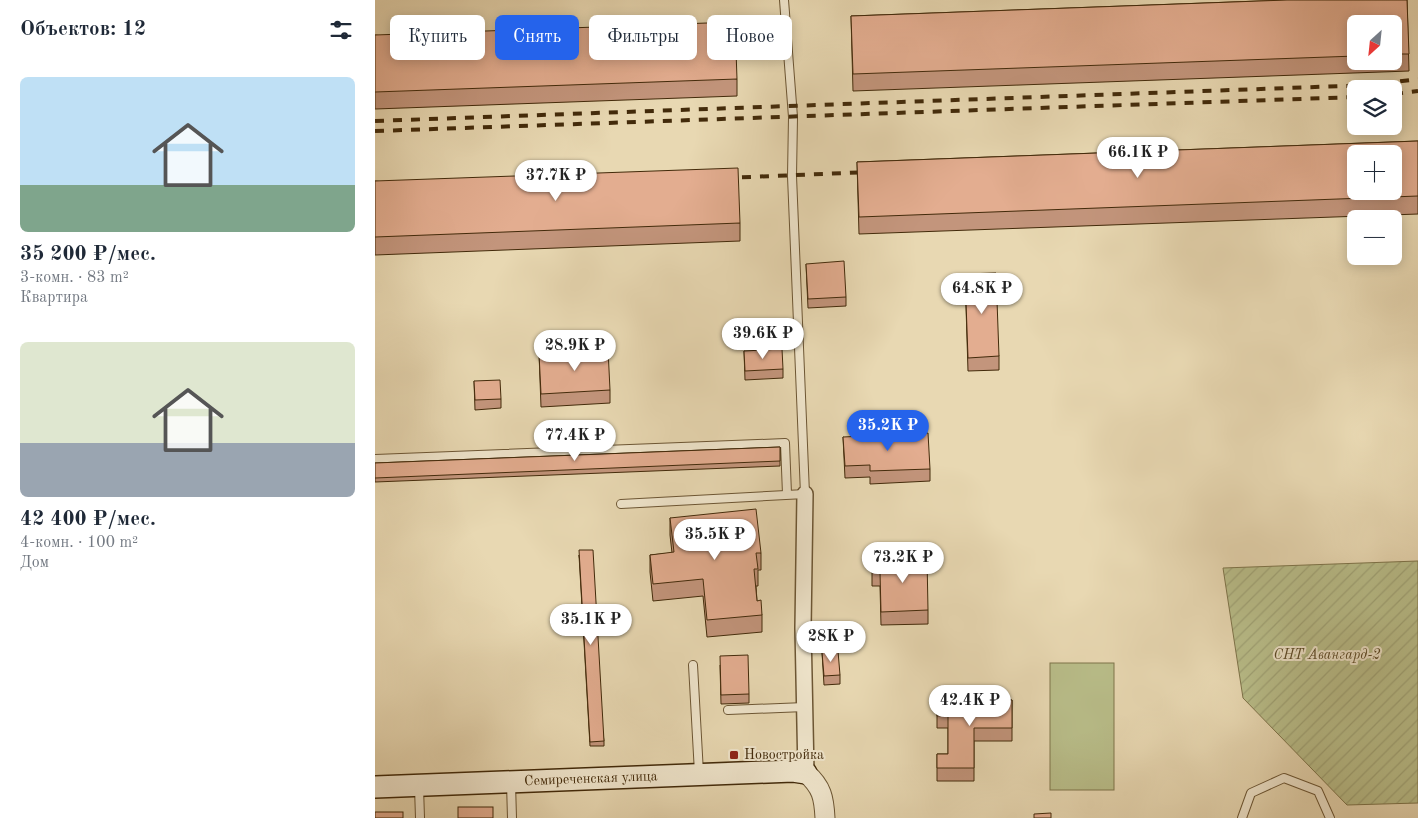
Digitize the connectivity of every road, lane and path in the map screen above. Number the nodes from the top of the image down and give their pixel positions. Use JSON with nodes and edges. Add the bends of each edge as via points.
{"nodes":[{"id":1,"x":784,"y":0,"type":"edge"},
{"id":2,"x":375,"y":459,"type":"edge"},
{"id":3,"x":787,"y":494,"type":"junction"},
{"id":4,"x":805,"y":494,"type":"junction"},
{"id":5,"x":621,"y":504,"type":"dead end"},
{"id":6,"x":693,"y":666,"type":"dead end"},
{"id":7,"x":805,"y":707,"type":"junction"},
{"id":8,"x":728,"y":710,"type":"dead end"},
{"id":9,"x":807,"y":773,"type":"junction"},
{"id":10,"x":699,"y":775,"type":"junction"},
{"id":11,"x":511,"y":782,"type":"junction"},
{"id":12,"x":419,"y":785,"type":"junction"},
{"id":13,"x":375,"y":787,"type":"edge"},
{"id":14,"x":420,"y":818,"type":"edge"},
{"id":15,"x":512,"y":818,"type":"edge"},
{"id":16,"x":825,"y":818,"type":"edge"},
{"id":17,"x":1242,"y":818,"type":"edge"},
{"id":18,"x":1330,"y":818,"type":"edge"}],
"edges":[{"from":1,"to":4,"type":"lane","via":[[793,117]]},
{"from":2,"to":3,"type":"lane","via":[[785,443]]},
{"from":3,"to":4,"type":"lane"},
{"from":3,"to":5,"type":"lane"},
{"from":4,"to":7,"type":"street"},
{"from":6,"to":10,"type":"lane"},
{"from":7,"to":8,"type":"lane"},
{"from":7,"to":9,"type":"street"},
{"from":9,"to":10,"type":"main road","name":"Семиреченская улица"},
{"from":9,"to":16,"type":"street","via":[[818,783]]},
{"from":10,"to":11,"type":"main road","name":"Семиреченская улица"},
{"from":11,"to":12,"type":"main road","name":"Семиреченская улица"},
{"from":11,"to":15,"type":"lane"},
{"from":12,"to":13,"type":"main road","name":"Семиреченская улица"},
{"from":12,"to":14,"type":"lane"},
{"from":17,"to":18,"type":"lane","via":[[1251,793],[1284,778],[1318,790]]}]}
